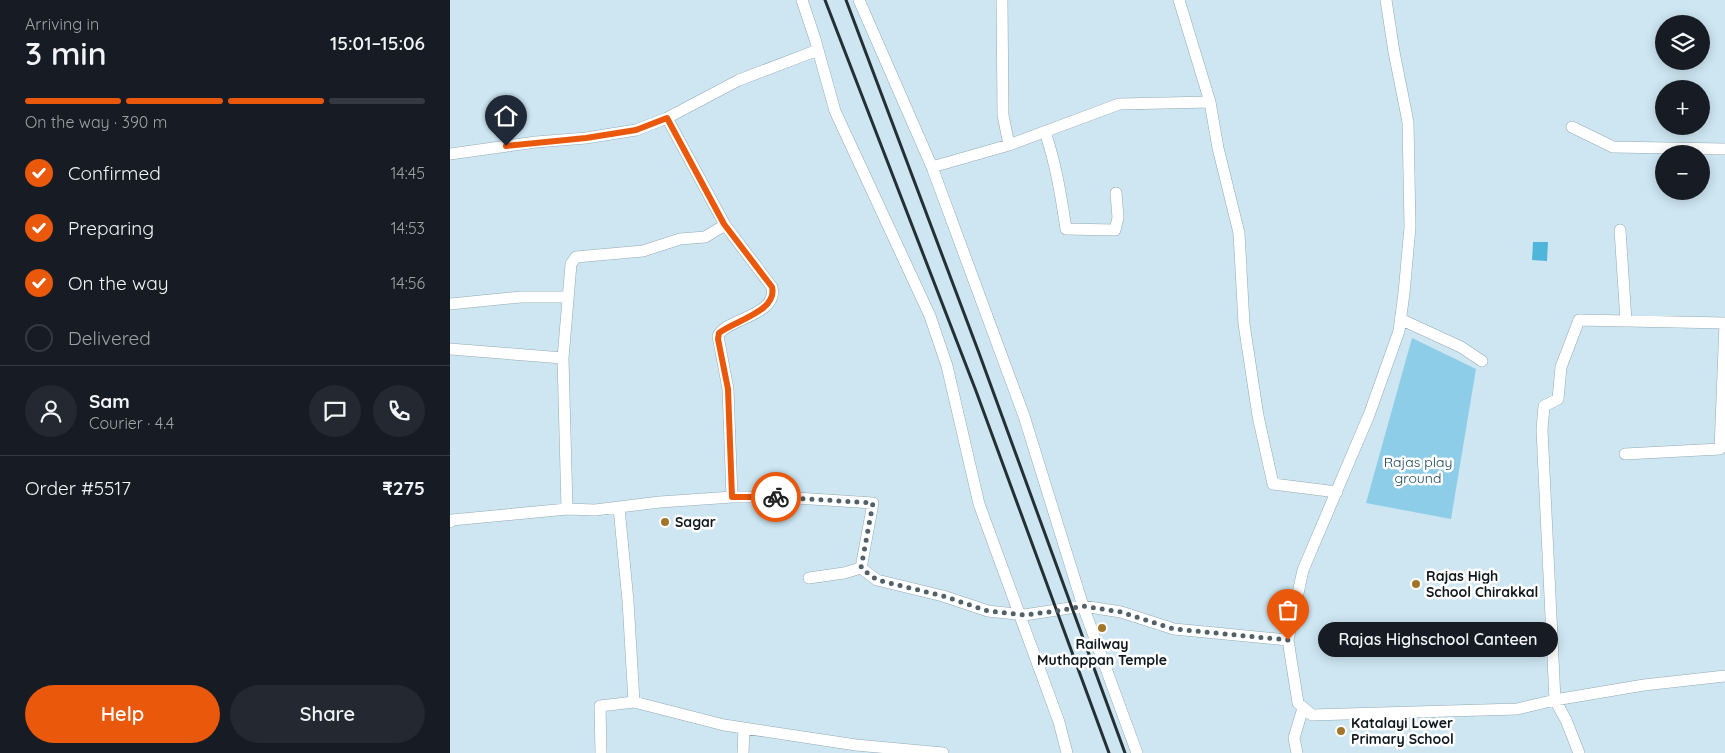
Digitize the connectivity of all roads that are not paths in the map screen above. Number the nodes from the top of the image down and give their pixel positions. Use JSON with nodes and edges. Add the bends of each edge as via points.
{"nodes":[{"id":1,"x":802,"y":0,"type":"edge"},
{"id":2,"x":859,"y":0,"type":"edge"},
{"id":3,"x":1002,"y":0,"type":"edge"},
{"id":4,"x":1179,"y":0,"type":"edge"},
{"id":5,"x":1386,"y":0,"type":"edge"},
{"id":6,"x":818,"y":50,"type":"junction"},
{"id":7,"x":1210,"y":102,"type":"junction"},
{"id":8,"x":667,"y":118,"type":"junction"},
{"id":9,"x":1572,"y":127,"type":"dead end"},
{"id":10,"x":1044,"y":132,"type":"junction"},
{"id":11,"x":1009,"y":145,"type":"junction"},
{"id":12,"x":1725,"y":149,"type":"edge"},
{"id":13,"x":450,"y":154,"type":"edge"},
{"id":14,"x":932,"y":167,"type":"junction"},
{"id":15,"x":1116,"y":193,"type":"dead end"},
{"id":16,"x":724,"y":224,"type":"junction"},
{"id":17,"x":1620,"y":230,"type":"dead end"},
{"id":18,"x":568,"y":297,"type":"junction"},
{"id":19,"x":450,"y":304,"type":"edge"},
{"id":20,"x":1400,"y":319,"type":"junction"},
{"id":21,"x":1626,"y":321,"type":"junction"},
{"id":22,"x":1725,"y":323,"type":"edge"},
{"id":23,"x":450,"y":349,"type":"edge"},
{"id":24,"x":563,"y":358,"type":"junction"},
{"id":25,"x":1482,"y":361,"type":"dead end"},
{"id":26,"x":1625,"y":454,"type":"dead end"},
{"id":27,"x":1337,"y":492,"type":"junction"},
{"id":28,"x":732,"y":497,"type":"junction"},
{"id":29,"x":619,"y":508,"type":"junction"},
{"id":30,"x":567,"y":510,"type":"junction"},
{"id":31,"x":451,"y":519,"type":"edge"},
{"id":32,"x":861,"y":568,"type":"junction"},
{"id":33,"x":809,"y":578,"type":"dead end"},
{"id":34,"x":1083,"y":606,"type":"junction"},
{"id":35,"x":1020,"y":614,"type":"junction"},
{"id":36,"x":1288,"y":640,"type":"junction"},
{"id":37,"x":1725,"y":676,"type":"edge"},
{"id":38,"x":1555,"y":700,"type":"junction"},
{"id":39,"x":634,"y":702,"type":"junction"},
{"id":40,"x":1303,"y":708,"type":"junction"},
{"id":41,"x":744,"y":728,"type":"junction"},
{"id":42,"x":601,"y":753,"type":"edge"},
{"id":43,"x":743,"y":753,"type":"edge"},
{"id":44,"x":943,"y":753,"type":"edge"},
{"id":45,"x":1068,"y":753,"type":"edge"},
{"id":46,"x":1137,"y":753,"type":"edge"},
{"id":47,"x":1297,"y":753,"type":"edge"},
{"id":48,"x":1579,"y":753,"type":"edge"}],
"edges":[{"from":1,"to":6,"type":"street"},
{"from":2,"to":14,"type":"street"},
{"from":3,"to":11,"type":"street","via":[[1003,115]]},
{"from":4,"to":7,"type":"street"},
{"from":5,"to":20,"type":"street","via":[[1408,122],[1410,227]]},
{"from":6,"to":8,"type":"street","via":[[739,80]]},
{"from":6,"to":35,"type":"street","via":[[835,111],[930,316],[947,366],[979,504]]},
{"from":7,"to":10,"type":"street","via":[[1119,104]]},
{"from":7,"to":27,"type":"street","via":[[1240,233],[1245,331],[1258,416],[1273,484]]},
{"from":8,"to":13,"type":"street","via":[[628,131],[586,138]]},
{"from":8,"to":16,"type":"street"},
{"from":9,"to":12,"type":"street","via":[[1613,147]]},
{"from":10,"to":11,"type":"street"},
{"from":10,"to":15,"type":"street","via":[[1053,156],[1066,230],[1115,230],[1118,218]]},
{"from":11,"to":14,"type":"street"},
{"from":14,"to":34,"type":"street","via":[[1024,416]]},
{"from":16,"to":18,"type":"street","via":[[705,237],[680,239],[643,251],[576,257],[571,264]]},
{"from":16,"to":28,"type":"street","via":[[773,291],[763,308],[722,330],[718,336],[728,389]]},
{"from":17,"to":21,"type":"street"},
{"from":18,"to":19,"type":"street","via":[[521,297]]},
{"from":18,"to":24,"type":"street"},
{"from":20,"to":25,"type":"street"},
{"from":20,"to":27,"type":"street","via":[[1399,331],[1369,414]]},
{"from":21,"to":22,"type":"street"},
{"from":21,"to":38,"type":"street","via":[[1579,320],[1561,367],[1558,399],[1544,406],[1542,430]]},
{"from":22,"to":26,"type":"street","via":[[1720,449]]},
{"from":23,"to":24,"type":"street"},
{"from":24,"to":30,"type":"street"},
{"from":27,"to":36,"type":"street","via":[[1303,570]]},
{"from":28,"to":29,"type":"street"},
{"from":28,"to":32,"type":"street","via":[[873,503]]},
{"from":29,"to":30,"type":"street"},
{"from":29,"to":39,"type":"street"},
{"from":30,"to":31,"type":"street"},
{"from":32,"to":33,"type":"street"},
{"from":32,"to":35,"type":"street","via":[[877,580],[988,611]]},
{"from":34,"to":35,"type":"street"},
{"from":34,"to":36,"type":"street","via":[[1121,612],[1174,629]]},
{"from":34,"to":46,"type":"street"},
{"from":35,"to":45,"type":"street"},
{"from":36,"to":40,"type":"street","via":[[1298,704]]},
{"from":37,"to":38,"type":"street"},
{"from":38,"to":40,"type":"street","via":[[1507,709],[1312,715]]},
{"from":38,"to":48,"type":"street"},
{"from":39,"to":41,"type":"street"},
{"from":39,"to":42,"type":"street","via":[[600,706]]},
{"from":40,"to":47,"type":"street","via":[[1294,738]]},
{"from":41,"to":43,"type":"street"},
{"from":41,"to":44,"type":"street","via":[[856,745]]}]}
